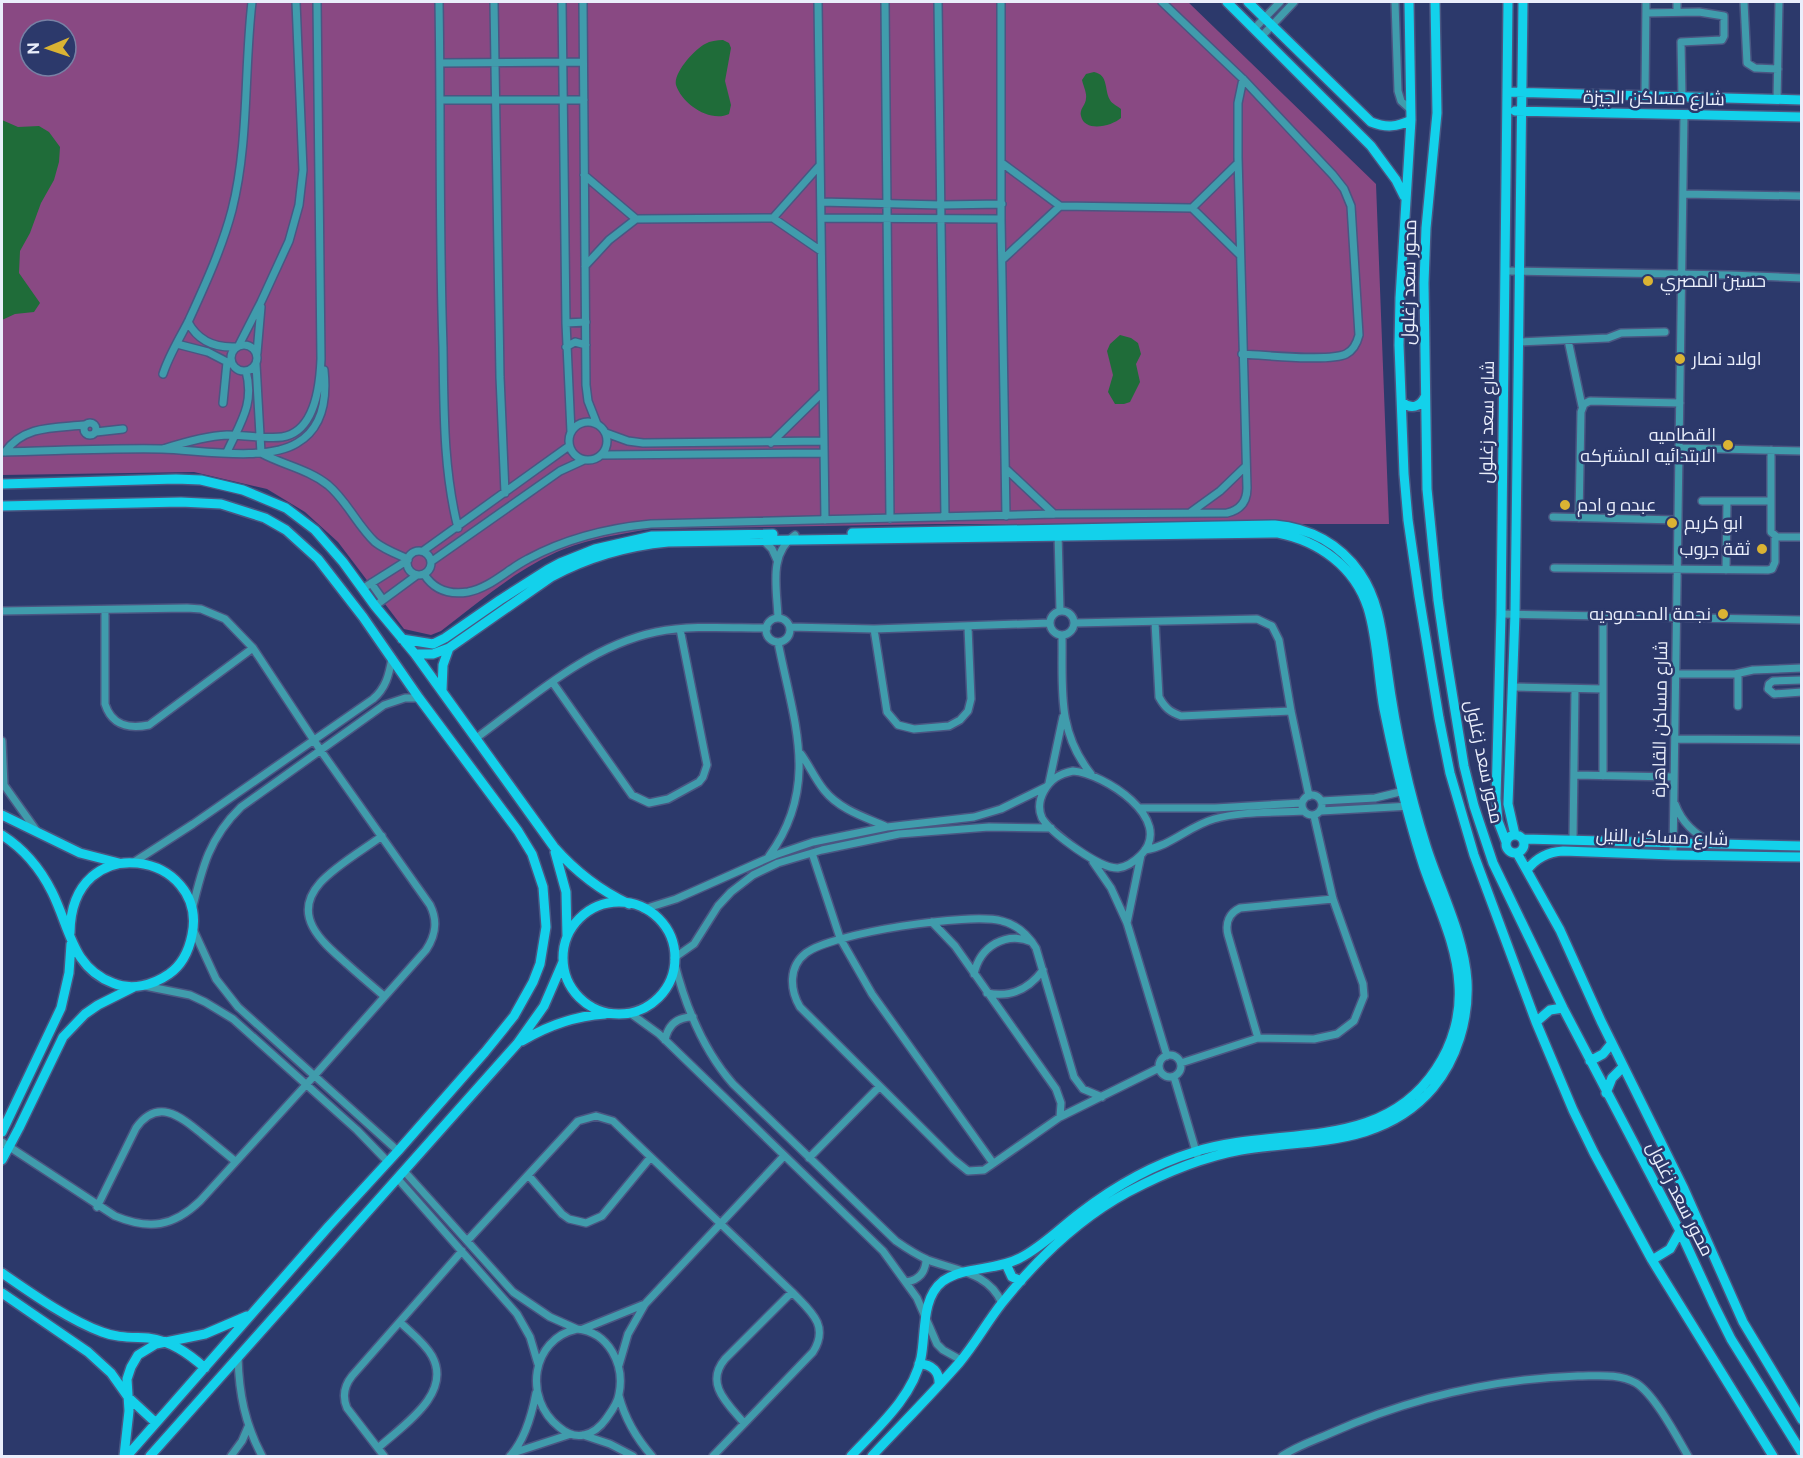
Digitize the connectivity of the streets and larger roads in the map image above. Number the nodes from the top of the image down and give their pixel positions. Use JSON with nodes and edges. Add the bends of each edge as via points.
{"nodes":[{"id":1,"x":252,"y":2,"type":"edge"},
{"id":2,"x":296,"y":2,"type":"edge"},
{"id":3,"x":317,"y":2,"type":"edge"},
{"id":4,"x":439,"y":2,"type":"edge"},
{"id":5,"x":494,"y":2,"type":"edge"},
{"id":6,"x":562,"y":2,"type":"edge"},
{"id":7,"x":583,"y":2,"type":"edge"},
{"id":8,"x":818,"y":2,"type":"edge"},
{"id":9,"x":885,"y":2,"type":"edge"},
{"id":10,"x":938,"y":2,"type":"edge"},
{"id":11,"x":1001,"y":2,"type":"edge"},
{"id":12,"x":1162,"y":2,"type":"edge"},
{"id":13,"x":1227,"y":2,"type":"edge"},
{"id":14,"x":1248,"y":2,"type":"edge"},
{"id":15,"x":1280,"y":2,"type":"edge"},
{"id":16,"x":1294,"y":2,"type":"edge"},
{"id":17,"x":1395,"y":2,"type":"edge"},
{"id":18,"x":1408,"y":2,"type":"edge"},
{"id":19,"x":1434,"y":2,"type":"edge"},
{"id":20,"x":1508,"y":2,"type":"edge"},
{"id":21,"x":1523,"y":2,"type":"edge"},
{"id":22,"x":1646,"y":2,"type":"edge"},
{"id":23,"x":1677,"y":2,"type":"edge"},
{"id":24,"x":1744,"y":2,"type":"edge"},
{"id":25,"x":1779,"y":2,"type":"edge"},
{"id":26,"x":1677,"y":12,"type":"junction"},
{"id":27,"x":1646,"y":13,"type":"junction"},
{"id":28,"x":1268,"y":22,"type":"junction"},
{"id":29,"x":1254,"y":28,"type":"junction"},
{"id":30,"x":1262,"y":36,"type":"junction"},
{"id":31,"x":583,"y":62,"type":"junction"},
{"id":32,"x":440,"y":63,"type":"junction"},
{"id":33,"x":494,"y":63,"type":"junction"},
{"id":34,"x":563,"y":63,"type":"junction"},
{"id":35,"x":1778,"y":69,"type":"junction"},
{"id":36,"x":1244,"y":79,"type":"junction"},
{"id":37,"x":1507,"y":92,"type":"junction"},
{"id":38,"x":1520,"y":92,"type":"junction"},
{"id":39,"x":1645,"y":96,"type":"junction"},
{"id":40,"x":1682,"y":97,"type":"junction"},
{"id":41,"x":1777,"y":99,"type":"junction"},
{"id":42,"x":440,"y":100,"type":"junction"},
{"id":43,"x":494,"y":100,"type":"junction"},
{"id":44,"x":563,"y":100,"type":"junction"},
{"id":45,"x":584,"y":100,"type":"junction"},
{"id":46,"x":1802,"y":100,"type":"edge"},
{"id":47,"x":1506,"y":111,"type":"junction"},
{"id":48,"x":1520,"y":112,"type":"junction"},
{"id":49,"x":1684,"y":114,"type":"junction"},
{"id":50,"x":1411,"y":115,"type":"junction"},
{"id":51,"x":1802,"y":117,"type":"edge"},
{"id":52,"x":1371,"y":122,"type":"junction"},
{"id":53,"x":1361,"y":137,"type":"junction"},
{"id":54,"x":1002,"y":163,"type":"junction"},
{"id":55,"x":1238,"y":164,"type":"junction"},
{"id":56,"x":820,"y":165,"type":"junction"},
{"id":57,"x":584,"y":175,"type":"junction"},
{"id":58,"x":1683,"y":194,"type":"junction"},
{"id":59,"x":1802,"y":196,"type":"edge"},
{"id":60,"x":1405,"y":199,"type":"junction"},
{"id":61,"x":820,"y":202,"type":"junction"},
{"id":62,"x":887,"y":203,"type":"junction"},
{"id":63,"x":1002,"y":204,"type":"junction"},
{"id":64,"x":941,"y":205,"type":"junction"},
{"id":65,"x":1060,"y":206,"type":"junction"},
{"id":66,"x":1192,"y":208,"type":"junction"},
{"id":67,"x":773,"y":218,"type":"junction"},
{"id":68,"x":821,"y":218,"type":"junction"},
{"id":69,"x":887,"y":218,"type":"junction"},
{"id":70,"x":636,"y":219,"type":"junction"},
{"id":71,"x":941,"y":219,"type":"junction"},
{"id":72,"x":1001,"y":219,"type":"junction"},
{"id":73,"x":821,"y":251,"type":"junction"},
{"id":74,"x":1240,"y":255,"type":"junction"},
{"id":75,"x":1002,"y":260,"type":"junction"},
{"id":76,"x":585,"y":266,"type":"junction"},
{"id":77,"x":1505,"y":271,"type":"junction"},
{"id":78,"x":1518,"y":272,"type":"junction"},
{"id":79,"x":1682,"y":275,"type":"junction"},
{"id":80,"x":1802,"y":278,"type":"edge"},
{"id":81,"x":261,"y":302,"type":"junction"},
{"id":82,"x":188,"y":322,"type":"junction"},
{"id":83,"x":586,"y":322,"type":"junction"},
{"id":84,"x":566,"y":323,"type":"junction"},
{"id":85,"x":1665,"y":332,"type":"dead end"},
{"id":86,"x":1568,"y":340,"type":"junction"},
{"id":87,"x":1518,"y":342,"type":"junction"},
{"id":88,"x":177,"y":344,"type":"junction"},
{"id":89,"x":586,"y":345,"type":"junction"},
{"id":90,"x":237,"y":346,"type":"junction"},
{"id":91,"x":566,"y":346,"type":"junction"},
{"id":92,"x":257,"y":354,"type":"junction"},
{"id":93,"x":1242,"y":354,"type":"junction"},
{"id":94,"x":321,"y":359,"type":"junction"},
{"id":95,"x":230,"y":364,"type":"junction"},
{"id":96,"x":256,"y":364,"type":"junction"},
{"id":97,"x":246,"y":371,"type":"junction"},
{"id":98,"x":163,"y":374,"type":"dead end"},
{"id":99,"x":823,"y":392,"type":"junction"},
{"id":100,"x":1425,"y":397,"type":"junction"},
{"id":101,"x":1402,"y":402,"type":"junction"},
{"id":102,"x":223,"y":403,"type":"dead end"},
{"id":103,"x":1680,"y":403,"type":"junction"},
{"id":104,"x":1582,"y":406,"type":"junction"},
{"id":105,"x":597,"y":423,"type":"junction"},
{"id":106,"x":123,"y":429,"type":"dead end"},
{"id":107,"x":571,"y":432,"type":"junction"},
{"id":108,"x":606,"y":433,"type":"junction"},
{"id":109,"x":235,"y":435,"type":"junction"},
{"id":110,"x":260,"y":435,"type":"junction"},
{"id":111,"x":824,"y":441,"type":"junction"},
{"id":112,"x":771,"y":443,"type":"junction"},
{"id":113,"x":570,"y":446,"type":"junction"},
{"id":114,"x":1679,"y":448,"type":"junction"},
{"id":115,"x":163,"y":449,"type":"junction"},
{"id":116,"x":1771,"y":450,"type":"junction"},
{"id":117,"x":1802,"y":451,"type":"edge"},
{"id":118,"x":3,"y":452,"type":"edge"},
{"id":119,"x":227,"y":452,"type":"junction"},
{"id":120,"x":261,"y":453,"type":"junction"},
{"id":121,"x":824,"y":453,"type":"junction"},
{"id":122,"x":602,"y":455,"type":"junction"},
{"id":123,"x":584,"y":460,"type":"junction"},
{"id":124,"x":1246,"y":466,"type":"junction"},
{"id":125,"x":1006,"y":469,"type":"junction"},
{"id":126,"x":2,"y":484,"type":"edge"},
{"id":127,"x":505,"y":493,"type":"junction"},
{"id":128,"x":1702,"y":501,"type":"dead end"},
{"id":129,"x":1727,"y":501,"type":"junction"},
{"id":130,"x":1771,"y":501,"type":"junction"},
{"id":131,"x":2,"y":506,"type":"edge"},
{"id":132,"x":1191,"y":512,"type":"junction"},
{"id":133,"x":1054,"y":514,"type":"junction"},
{"id":134,"x":1006,"y":516,"type":"junction"},
{"id":135,"x":1553,"y":517,"type":"dead end"},
{"id":136,"x":945,"y":518,"type":"junction"},
{"id":137,"x":1579,"y":518,"type":"junction"},
{"id":138,"x":890,"y":519,"type":"junction"},
{"id":139,"x":825,"y":520,"type":"junction"},
{"id":140,"x":1678,"y":520,"type":"junction"},
{"id":141,"x":458,"y":528,"type":"junction"},
{"id":142,"x":1058,"y":532,"type":"junction"},
{"id":143,"x":1775,"y":536,"type":"junction"},
{"id":144,"x":760,"y":537,"type":"junction"},
{"id":145,"x":1802,"y":537,"type":"edge"},
{"id":146,"x":790,"y":538,"type":"junction"},
{"id":147,"x":423,"y":551,"type":"junction"},
{"id":148,"x":408,"y":559,"type":"junction"},
{"id":149,"x":777,"y":560,"type":"junction"},
{"id":150,"x":432,"y":561,"type":"junction"},
{"id":151,"x":1554,"y":568,"type":"dead end"},
{"id":152,"x":1677,"y":570,"type":"junction"},
{"id":153,"x":1726,"y":570,"type":"junction"},
{"id":154,"x":549,"y":574,"type":"junction"},
{"id":155,"x":420,"y":575,"type":"junction"},
{"id":156,"x":371,"y":583,"type":"junction"},
{"id":157,"x":362,"y":589,"type":"junction"},
{"id":158,"x":383,"y":600,"type":"junction"},
{"id":159,"x":375,"y":606,"type":"junction"},
{"id":160,"x":105,"y":610,"type":"junction"},
{"id":161,"x":2,"y":611,"type":"edge"},
{"id":162,"x":1060,"y":611,"type":"junction"},
{"id":163,"x":1501,"y":614,"type":"junction"},
{"id":164,"x":1515,"y":614,"type":"junction"},
{"id":165,"x":363,"y":616,"type":"junction"},
{"id":166,"x":1603,"y":616,"type":"junction"},
{"id":167,"x":778,"y":618,"type":"junction"},
{"id":168,"x":1677,"y":618,"type":"junction"},
{"id":169,"x":1802,"y":620,"type":"edge"},
{"id":170,"x":1155,"y":622,"type":"junction"},
{"id":171,"x":1050,"y":623,"type":"junction"},
{"id":172,"x":1074,"y":623,"type":"junction"},
{"id":173,"x":790,"y":627,"type":"junction"},
{"id":174,"x":968,"y":627,"type":"junction"},
{"id":175,"x":767,"y":628,"type":"junction"},
{"id":176,"x":680,"y":629,"type":"junction"},
{"id":177,"x":874,"y":629,"type":"junction"},
{"id":178,"x":1062,"y":635,"type":"junction"},
{"id":179,"x":402,"y":639,"type":"junction"},
{"id":180,"x":778,"y":642,"type":"junction"},
{"id":181,"x":253,"y":648,"type":"junction"},
{"id":182,"x":449,"y":648,"type":"junction"},
{"id":183,"x":415,"y":654,"type":"junction"},
{"id":184,"x":392,"y":658,"type":"junction"},
{"id":185,"x":1802,"y":668,"type":"edge"},
{"id":186,"x":1676,"y":674,"type":"junction"},
{"id":187,"x":1738,"y":674,"type":"junction"},
{"id":188,"x":1802,"y":680,"type":"edge"},
{"id":189,"x":553,"y":682,"type":"junction"},
{"id":190,"x":1513,"y":687,"type":"junction"},
{"id":191,"x":1575,"y":689,"type":"junction"},
{"id":192,"x":1603,"y":689,"type":"junction"},
{"id":193,"x":443,"y":692,"type":"junction"},
{"id":194,"x":1802,"y":692,"type":"edge"},
{"id":195,"x":419,"y":698,"type":"junction"},
{"id":196,"x":1737,"y":706,"type":"dead end"},
{"id":197,"x":1291,"y":711,"type":"junction"},
{"id":198,"x":1064,"y":715,"type":"junction"},
{"id":199,"x":475,"y":739,"type":"junction"},
{"id":200,"x":1675,"y":739,"type":"junction"},
{"id":201,"x":314,"y":740,"type":"junction"},
{"id":202,"x":1802,"y":740,"type":"edge"},
{"id":203,"x":2,"y":741,"type":"edge"},
{"id":204,"x":321,"y":751,"type":"junction"},
{"id":205,"x":800,"y":752,"type":"junction"},
{"id":206,"x":1091,"y":774,"type":"junction"},
{"id":207,"x":1575,"y":775,"type":"junction"},
{"id":208,"x":1497,"y":776,"type":"junction"},
{"id":209,"x":1509,"y":776,"type":"junction"},
{"id":210,"x":1603,"y":776,"type":"junction"},
{"id":211,"x":1674,"y":777,"type":"junction"},
{"id":212,"x":1047,"y":785,"type":"junction"},
{"id":213,"x":1405,"y":790,"type":"junction"},
{"id":214,"x":1309,"y":796,"type":"junction"},
{"id":215,"x":1674,"y":800,"type":"junction"},
{"id":216,"x":1321,"y":801,"type":"junction"},
{"id":217,"x":1409,"y":806,"type":"junction"},
{"id":218,"x":1303,"y":807,"type":"junction"},
{"id":219,"x":1142,"y":808,"type":"junction"},
{"id":220,"x":1321,"y":811,"type":"junction"},
{"id":221,"x":2,"y":816,"type":"edge"},
{"id":222,"x":1314,"y":816,"type":"junction"},
{"id":223,"x":887,"y":826,"type":"junction"},
{"id":224,"x":1051,"y":828,"type":"junction"},
{"id":225,"x":36,"y":831,"type":"junction"},
{"id":226,"x":2,"y":835,"type":"edge"},
{"id":227,"x":382,"y":836,"type":"junction"},
{"id":228,"x":1519,"y":837,"type":"junction"},
{"id":229,"x":1573,"y":839,"type":"junction"},
{"id":230,"x":1506,"y":842,"type":"junction"},
{"id":231,"x":1673,"y":843,"type":"junction"},
{"id":232,"x":1714,"y":844,"type":"junction"},
{"id":233,"x":1802,"y":846,"type":"edge"},
{"id":234,"x":554,"y":847,"type":"junction"},
{"id":235,"x":1143,"y":852,"type":"junction"},
{"id":236,"x":812,"y":853,"type":"junction"},
{"id":237,"x":1517,"y":853,"type":"junction"},
{"id":238,"x":1673,"y":855,"type":"junction"},
{"id":239,"x":1089,"y":857,"type":"junction"},
{"id":240,"x":1802,"y":857,"type":"edge"},
{"id":241,"x":767,"y":858,"type":"junction"},
{"id":242,"x":134,"y":862,"type":"junction"},
{"id":243,"x":119,"y":863,"type":"junction"},
{"id":244,"x":1527,"y":870,"type":"junction"},
{"id":245,"x":1333,"y":899,"type":"junction"},
{"id":246,"x":629,"y":903,"type":"junction"},
{"id":247,"x":192,"y":909,"type":"junction"},
{"id":248,"x":644,"y":909,"type":"junction"},
{"id":249,"x":932,"y":922,"type":"junction"},
{"id":250,"x":1127,"y":923,"type":"junction"},
{"id":251,"x":193,"y":928,"type":"junction"},
{"id":252,"x":70,"y":936,"type":"junction"},
{"id":253,"x":567,"y":937,"type":"junction"},
{"id":254,"x":840,"y":939,"type":"junction"},
{"id":255,"x":1032,"y":942,"type":"junction"},
{"id":256,"x":674,"y":959,"type":"junction"},
{"id":257,"x":563,"y":962,"type":"junction"},
{"id":258,"x":1043,"y":970,"type":"junction"},
{"id":259,"x":974,"y":974,"type":"junction"},
{"id":260,"x":138,"y":986,"type":"junction"},
{"id":261,"x":987,"y":993,"type":"junction"},
{"id":262,"x":384,"y":996,"type":"junction"},
{"id":263,"x":1563,"y":1008,"type":"junction"},
{"id":264,"x":630,"y":1013,"type":"junction"},
{"id":265,"x":610,"y":1014,"type":"junction"},
{"id":266,"x":693,"y":1017,"type":"junction"},
{"id":267,"x":1536,"y":1022,"type":"junction"},
{"id":268,"x":1258,"y":1038,"type":"junction"},
{"id":269,"x":665,"y":1040,"type":"junction"},
{"id":270,"x":1612,"y":1043,"type":"junction"},
{"id":271,"x":517,"y":1044,"type":"junction"},
{"id":272,"x":1167,"y":1056,"type":"junction"},
{"id":273,"x":1590,"y":1061,"type":"junction"},
{"id":274,"x":1181,"y":1063,"type":"junction"},
{"id":275,"x":1623,"y":1067,"type":"junction"},
{"id":276,"x":1159,"y":1068,"type":"junction"},
{"id":277,"x":315,"y":1075,"type":"junction"},
{"id":278,"x":1174,"y":1077,"type":"junction"},
{"id":279,"x":306,"y":1085,"type":"junction"},
{"id":280,"x":879,"y":1087,"type":"junction"},
{"id":281,"x":1606,"y":1093,"type":"junction"},
{"id":282,"x":1102,"y":1097,"type":"junction"},
{"id":283,"x":1060,"y":1117,"type":"junction"},
{"id":284,"x":2,"y":1132,"type":"edge"},
{"id":285,"x":5,"y":1145,"type":"edge"},
{"id":286,"x":398,"y":1151,"type":"junction"},
{"id":287,"x":1196,"y":1151,"type":"junction"},
{"id":288,"x":784,"y":1156,"type":"junction"},
{"id":289,"x":650,"y":1158,"type":"junction"},
{"id":290,"x":809,"y":1158,"type":"junction"},
{"id":291,"x":2,"y":1160,"type":"edge"},
{"id":292,"x":235,"y":1161,"type":"junction"},
{"id":293,"x":1199,"y":1161,"type":"junction"},
{"id":294,"x":388,"y":1162,"type":"junction"},
{"id":295,"x":993,"y":1163,"type":"junction"},
{"id":296,"x":402,"y":1175,"type":"junction"},
{"id":297,"x":529,"y":1176,"type":"junction"},
{"id":298,"x":97,"y":1207,"type":"junction"},
{"id":299,"x":720,"y":1225,"type":"junction"},
{"id":300,"x":1680,"y":1231,"type":"junction"},
{"id":301,"x":467,"y":1241,"type":"junction"},
{"id":302,"x":462,"y":1251,"type":"junction"},
{"id":303,"x":926,"y":1259,"type":"junction"},
{"id":304,"x":1652,"y":1260,"type":"junction"},
{"id":305,"x":1006,"y":1264,"type":"junction"},
{"id":306,"x":963,"y":1272,"type":"junction"},
{"id":307,"x":2,"y":1273,"type":"edge"},
{"id":308,"x":1021,"y":1281,"type":"junction"},
{"id":309,"x":906,"y":1282,"type":"junction"},
{"id":310,"x":792,"y":1292,"type":"junction"},
{"id":311,"x":2,"y":1293,"type":"edge"},
{"id":312,"x":1002,"y":1303,"type":"junction"},
{"id":313,"x":645,"y":1304,"type":"junction"},
{"id":314,"x":252,"y":1314,"type":"junction"},
{"id":315,"x":926,"y":1319,"type":"junction"},
{"id":316,"x":400,"y":1322,"type":"junction"},
{"id":317,"x":580,"y":1329,"type":"junction"},
{"id":318,"x":167,"y":1343,"type":"junction"},
{"id":319,"x":238,"y":1358,"type":"junction"},
{"id":320,"x":961,"y":1360,"type":"junction"},
{"id":321,"x":919,"y":1364,"type":"junction"},
{"id":322,"x":538,"y":1366,"type":"junction"},
{"id":323,"x":618,"y":1367,"type":"junction"},
{"id":324,"x":206,"y":1368,"type":"junction"},
{"id":325,"x":939,"y":1385,"type":"junction"},
{"id":326,"x":536,"y":1389,"type":"junction"},
{"id":327,"x":619,"y":1395,"type":"junction"},
{"id":328,"x":128,"y":1397,"type":"junction"},
{"id":329,"x":1802,"y":1420,"type":"edge"},
{"id":330,"x":156,"y":1423,"type":"junction"},
{"id":331,"x":744,"y":1423,"type":"junction"},
{"id":332,"x":248,"y":1427,"type":"junction"},
{"id":333,"x":572,"y":1434,"type":"junction"},
{"id":334,"x":583,"y":1436,"type":"junction"},
{"id":335,"x":378,"y":1448,"type":"junction"},
{"id":336,"x":1802,"y":1453,"type":"edge"},
{"id":337,"x":512,"y":1455,"type":"edge"},
{"id":338,"x":1686,"y":1455,"type":"edge"},
{"id":339,"x":125,"y":1456,"type":"edge"},
{"id":340,"x":151,"y":1456,"type":"edge"},
{"id":341,"x":231,"y":1456,"type":"edge"},
{"id":342,"x":262,"y":1456,"type":"edge"},
{"id":343,"x":384,"y":1456,"type":"edge"},
{"id":344,"x":633,"y":1456,"type":"edge"},
{"id":345,"x":652,"y":1456,"type":"edge"},
{"id":346,"x":713,"y":1456,"type":"edge"},
{"id":347,"x":851,"y":1456,"type":"edge"},
{"id":348,"x":872,"y":1456,"type":"edge"},
{"id":349,"x":1282,"y":1456,"type":"edge"},
{"id":350,"x":1773,"y":1456,"type":"edge"}],
"edges":[{"from":1,"to":82,"type":"street","via":[[236,191],[222,241]]},
{"from":2,"to":81,"type":"street","via":[[301,194],[293,230]]},
{"from":3,"to":94,"type":"street"},
{"from":4,"to":32,"type":"street"},
{"from":5,"to":33,"type":"street"},
{"from":6,"to":34,"type":"street"},
{"from":7,"to":31,"type":"street"},
{"from":8,"to":56,"type":"street"},
{"from":9,"to":62,"type":"street"},
{"from":10,"to":64,"type":"street"},
{"from":11,"to":54,"type":"street"},
{"from":12,"to":36,"type":"street"},
{"from":13,"to":29,"type":"street"},
{"from":14,"to":28,"type":"street"},
{"from":15,"to":28,"type":"street"},
{"from":16,"to":28,"type":"street"},
{"from":17,"to":50,"type":"street","via":[[1398,91]]},
{"from":18,"to":50,"type":"street","name":"محور سعد زغلول"},
{"from":19,"to":100,"type":"street","name":"محور سعد زغلول","via":[[1437,113],[1424,255]]},
{"from":20,"to":37,"type":"street","name":"شارع سعد زغلول"},
{"from":21,"to":38,"type":"street","name":"شارع سعد زغلول"},
{"from":22,"to":27,"type":"street"},
{"from":23,"to":26,"type":"street"},
{"from":24,"to":35,"type":"street","via":[[1747,63],[1755,68]]},
{"from":25,"to":35,"type":"street"},
{"from":26,"to":27,"type":"street"},
{"from":26,"to":40,"type":"street","via":[[1725,17],[1722,40],[1681,42]]},
{"from":27,"to":39,"type":"street"},
{"from":28,"to":29,"type":"street"},
{"from":28,"to":30,"type":"street"},
{"from":28,"to":52,"type":"street"},
{"from":29,"to":30,"type":"street"},
{"from":30,"to":53,"type":"street"},
{"from":31,"to":34,"type":"street"},
{"from":31,"to":45,"type":"street"},
{"from":32,"to":33,"type":"street"},
{"from":32,"to":42,"type":"street"},
{"from":33,"to":34,"type":"street"},
{"from":33,"to":43,"type":"street"},
{"from":34,"to":44,"type":"street"},
{"from":35,"to":41,"type":"street"},
{"from":36,"to":55,"type":"street","via":[[1238,109]]},
{"from":36,"to":93,"type":"street","via":[[1339,181],[1348,197],[1354,224],[1359,335],[1351,351],[1341,356]]},
{"from":37,"to":38,"type":"street","name":"شارع مساكن الجيزة"},
{"from":37,"to":47,"type":"street","name":"شارع سعد زغلول"},
{"from":38,"to":39,"type":"street","name":"شارع مساكن الجيزة"},
{"from":38,"to":48,"type":"street","name":"شارع سعد زغلول"},
{"from":39,"to":40,"type":"street","name":"شارع مساكن الجيزة"},
{"from":40,"to":41,"type":"street","name":"شارع مساكن الجيزة"},
{"from":41,"to":46,"type":"street","name":"شارع مساكن الجيزة"},
{"from":42,"to":43,"type":"street"},
{"from":42,"to":141,"type":"street","via":[[446,438]]},
{"from":43,"to":44,"type":"street"},
{"from":43,"to":127,"type":"street"},
{"from":44,"to":45,"type":"street"},
{"from":44,"to":84,"type":"street"},
{"from":45,"to":57,"type":"street"},
{"from":47,"to":48,"type":"street","name":"شارع مساكن الجيزة"},
{"from":47,"to":77,"type":"street","name":"شارع سعد زغلول"},
{"from":48,"to":49,"type":"street","name":"شارع مساكن الجيزة"},
{"from":48,"to":78,"type":"street","name":"شارع سعد زغلول"},
{"from":49,"to":51,"type":"street","name":"شارع مساكن الجيزة"},
{"from":49,"to":58,"type":"street","name":"شارع مساكن القاهرة"},
{"from":50,"to":52,"type":"street","via":[[1400,126]]},
{"from":50,"to":60,"type":"street","name":"محور سعد زغلول"},
{"from":52,"to":53,"type":"street"},
{"from":53,"to":60,"type":"street","via":[[1383,161]]},
{"from":54,"to":63,"type":"street"},
{"from":54,"to":65,"type":"street"},
{"from":55,"to":66,"type":"street"},
{"from":55,"to":74,"type":"street"},
{"from":56,"to":61,"type":"street"},
{"from":56,"to":67,"type":"street"},
{"from":57,"to":70,"type":"street"},
{"from":57,"to":76,"type":"street"},
{"from":58,"to":59,"type":"street"},
{"from":58,"to":79,"type":"street","name":"شارع مساكن القاهرة"},
{"from":60,"to":101,"type":"street","name":"محور سعد زغلول","via":[[1400,298]]},
{"from":61,"to":62,"type":"street"},
{"from":61,"to":68,"type":"street"},
{"from":62,"to":64,"type":"street"},
{"from":62,"to":69,"type":"street"},
{"from":63,"to":64,"type":"street"},
{"from":63,"to":72,"type":"street"},
{"from":64,"to":71,"type":"street"},
{"from":65,"to":66,"type":"street"},
{"from":65,"to":75,"type":"street"},
{"from":66,"to":74,"type":"street"},
{"from":67,"to":70,"type":"street"},
{"from":67,"to":73,"type":"street"},
{"from":68,"to":69,"type":"street"},
{"from":68,"to":73,"type":"street"},
{"from":69,"to":71,"type":"street"},
{"from":69,"to":138,"type":"street"},
{"from":70,"to":76,"type":"street"},
{"from":71,"to":72,"type":"street"},
{"from":71,"to":136,"type":"street"},
{"from":72,"to":75,"type":"street"},
{"from":73,"to":99,"type":"street"},
{"from":74,"to":93,"type":"street"},
{"from":75,"to":125,"type":"street"},
{"from":76,"to":83,"type":"street"},
{"from":77,"to":78,"type":"street"},
{"from":77,"to":163,"type":"street","name":"شارع سعد زغلول"},
{"from":78,"to":79,"type":"street"},
{"from":78,"to":87,"type":"street","name":"شارع سعد زغلول"},
{"from":79,"to":80,"type":"street"},
{"from":79,"to":103,"type":"street","name":"شارع مساكن القاهرة"},
{"from":81,"to":90,"type":"street"},
{"from":81,"to":92,"type":"street"},
{"from":82,"to":88,"type":"street"},
{"from":82,"to":90,"type":"street","via":[[198,337],[208,343]]},
{"from":83,"to":84,"type":"street"},
{"from":83,"to":89,"type":"street"},
{"from":84,"to":91,"type":"street"},
{"from":85,"to":86,"type":"street"},
{"from":86,"to":87,"type":"street"},
{"from":86,"to":104,"type":"street"},
{"from":87,"to":164,"type":"street","name":"شارع سعد زغلول"},
{"from":88,"to":95,"type":"street","via":[[198,348]]},
{"from":88,"to":98,"type":"street"},
{"from":89,"to":91,"type":"street","via":[[575,342]]},
{"from":89,"to":105,"type":"street","via":[[587,396]]},
{"from":90,"to":92,"type":"street","via":[[248,345]]},
{"from":90,"to":95,"type":"street"},
{"from":91,"to":107,"type":"street"},
{"from":92,"to":96,"type":"street"},
{"from":93,"to":124,"type":"street"},
{"from":94,"to":110,"type":"street","via":[[314,402],[302,425],[289,435]]},
{"from":94,"to":120,"type":"street","via":[[325,395],[314,428],[293,446]]},
{"from":95,"to":97,"type":"street"},
{"from":95,"to":102,"type":"street"},
{"from":96,"to":97,"type":"street"},
{"from":96,"to":110,"type":"street"},
{"from":97,"to":109,"type":"street","via":[[249,403]]},
{"from":99,"to":111,"type":"street"},
{"from":99,"to":112,"type":"street"},
{"from":100,"to":101,"type":"street","via":[[1415,407]]},
{"from":100,"to":263,"type":"street","name":"محور سعد زغلول","via":[[1427,489],[1438,600],[1469,786],[1493,863]]},
{"from":101,"to":267,"type":"street","name":"محور سعد زغلول","via":[[1408,520],[1450,773],[1474,855]]},
{"from":103,"to":104,"type":"street","via":[[1590,401]]},
{"from":103,"to":114,"type":"street","name":"شارع مساكن القاهرة"},
{"from":104,"to":137,"type":"street"},
{"from":105,"to":107,"type":"street","via":[[582,422]]},
{"from":105,"to":108,"type":"street"},
{"from":106,"to":118,"type":"street","via":[[96,432],[93,423],[88,422],[32,430]]},
{"from":107,"to":113,"type":"street"},
{"from":108,"to":112,"type":"street","via":[[644,443]]},
{"from":108,"to":122,"type":"street","via":[[608,442]]},
{"from":109,"to":110,"type":"street"},
{"from":109,"to":115,"type":"street"},
{"from":109,"to":119,"type":"street"},
{"from":110,"to":120,"type":"street"},
{"from":111,"to":112,"type":"street"},
{"from":111,"to":121,"type":"street"},
{"from":113,"to":123,"type":"street"},
{"from":113,"to":127,"type":"street"},
{"from":114,"to":116,"type":"street"},
{"from":114,"to":140,"type":"street","name":"شارع مساكن القاهرة"},
{"from":115,"to":118,"type":"street"},
{"from":115,"to":119,"type":"street"},
{"from":116,"to":117,"type":"street"},
{"from":116,"to":130,"type":"street"},
{"from":119,"to":120,"type":"street"},
{"from":120,"to":148,"type":"street","via":[[326,483],[375,541]]},
{"from":121,"to":122,"type":"street"},
{"from":121,"to":139,"type":"street"},
{"from":122,"to":123,"type":"street"},
{"from":123,"to":150,"type":"street","via":[[560,471]]},
{"from":124,"to":132,"type":"street"},
{"from":124,"to":132,"type":"street","via":[[1247,495],[1240,508],[1227,513]]},
{"from":125,"to":133,"type":"street"},
{"from":125,"to":134,"type":"street"},
{"from":126,"to":157,"type":"street","via":[[176,479],[201,480],[243,490],[302,519],[330,546]]},
{"from":127,"to":141,"type":"street"},
{"from":128,"to":129,"type":"street"},
{"from":129,"to":130,"type":"street"},
{"from":129,"to":153,"type":"street"},
{"from":130,"to":143,"type":"street","via":[[1771,530]]},
{"from":131,"to":165,"type":"street","via":[[181,502],[244,509],[300,541]]},
{"from":132,"to":133,"type":"street"},
{"from":133,"to":134,"type":"street"},
{"from":134,"to":136,"type":"street"},
{"from":135,"to":137,"type":"street"},
{"from":136,"to":138,"type":"street"},
{"from":137,"to":140,"type":"street"},
{"from":138,"to":139,"type":"street"},
{"from":139,"to":155,"type":"street","via":[[619,528],[560,545],[466,593],[435,587]]},
{"from":140,"to":152,"type":"street","name":"شارع مساكن القاهرة"},
{"from":141,"to":147,"type":"street"},
{"from":142,"to":146,"type":"street"},
{"from":142,"to":162,"type":"street"},
{"from":142,"to":213,"type":"street","via":[[1267,532],[1300,538],[1329,554],[1351,577],[1367,605],[1384,706]]},
{"from":143,"to":145,"type":"street"},
{"from":143,"to":153,"type":"street","via":[[1772,569]]},
{"from":144,"to":146,"type":"street"},
{"from":144,"to":149,"type":"street"},
{"from":144,"to":154,"type":"street","via":[[631,546]]},
{"from":146,"to":149,"type":"street","via":[[780,549]]},
{"from":147,"to":148,"type":"street"},
{"from":147,"to":150,"type":"street"},
{"from":148,"to":155,"type":"street","via":[[410,571]]},
{"from":148,"to":156,"type":"street"},
{"from":149,"to":167,"type":"street"},
{"from":150,"to":155,"type":"street","via":[[430,569]]},
{"from":151,"to":152,"type":"street"},
{"from":152,"to":153,"type":"street"},
{"from":152,"to":168,"type":"street","name":"شارع مساكن القاهرة"},
{"from":154,"to":179,"type":"street","via":[[500,600],[433,644]]},
{"from":154,"to":182,"type":"street"},
{"from":155,"to":158,"type":"street"},
{"from":156,"to":157,"type":"street"},
{"from":156,"to":158,"type":"street"},
{"from":157,"to":159,"type":"street"},
{"from":158,"to":159,"type":"street"},
{"from":159,"to":165,"type":"street"},
{"from":159,"to":179,"type":"street"},
{"from":160,"to":161,"type":"street"},
{"from":160,"to":181,"type":"street","via":[[201,609],[225,619]]},
{"from":160,"to":181,"type":"street","via":[[105,704],[110,716],[123,725],[149,725]]},
{"from":162,"to":171,"type":"street"},
{"from":162,"to":172,"type":"street","via":[[1069,613]]},
{"from":163,"to":164,"type":"street"},
{"from":163,"to":208,"type":"street","name":"شارع سعد زغلول"},
{"from":164,"to":166,"type":"street"},
{"from":164,"to":190,"type":"street","name":"شارع سعد زغلول"},
{"from":165,"to":184,"type":"street"},
{"from":166,"to":168,"type":"street"},
{"from":166,"to":192,"type":"street"},
{"from":167,"to":173,"type":"street"},
{"from":167,"to":175,"type":"street"},
{"from":168,"to":169,"type":"street"},
{"from":168,"to":186,"type":"street","name":"شارع مساكن القاهرة"},
{"from":170,"to":172,"type":"street"},
{"from":170,"to":197,"type":"street","via":[[1265,621],[1279,640]]},
{"from":170,"to":197,"type":"street","via":[[1159,698],[1171,713],[1191,716]]},
{"from":171,"to":174,"type":"street"},
{"from":171,"to":178,"type":"street","via":[[1052,630]]},
{"from":172,"to":178,"type":"street","via":[[1072,630]]},
{"from":173,"to":177,"type":"street"},
{"from":173,"to":180,"type":"street","via":[[787,637]]},
{"from":174,"to":177,"type":"street"},
{"from":174,"to":177,"type":"street","via":[[968,711],[949,726],[914,729],[898,725],[887,712]]},
{"from":175,"to":176,"type":"street"},
{"from":175,"to":180,"type":"street","via":[[771,639]]},
{"from":176,"to":189,"type":"street","via":[[612,646]]},
{"from":176,"to":189,"type":"street","via":[[706,765],[699,782],[668,799],[650,803],[632,795]]},
{"from":178,"to":198,"type":"street"},
{"from":179,"to":183,"type":"street"},
{"from":180,"to":205,"type":"street"},
{"from":181,"to":201,"type":"street"},
{"from":182,"to":183,"type":"street","via":[[433,654]]},
{"from":182,"to":193,"type":"street","via":[[441,674]]},
{"from":183,"to":193,"type":"street"},
{"from":184,"to":195,"type":"street"},
{"from":184,"to":201,"type":"street","via":[[388,680],[377,695]]},
{"from":185,"to":187,"type":"street"},
{"from":186,"to":187,"type":"street"},
{"from":186,"to":200,"type":"street","name":"شارع مساكن القاهرة"},
{"from":187,"to":196,"type":"street"},
{"from":188,"to":194,"type":"street","via":[[1773,681],[1768,689],[1774,694]]},
{"from":189,"to":199,"type":"street"},
{"from":190,"to":191,"type":"street"},
{"from":190,"to":209,"type":"street","name":"شارع سعد زغلول"},
{"from":191,"to":192,"type":"street"},
{"from":191,"to":207,"type":"street"},
{"from":192,"to":210,"type":"street"},
{"from":193,"to":199,"type":"street"},
{"from":195,"to":204,"type":"street","via":[[384,705]]},
{"from":195,"to":286,"type":"street","via":[[524,840],[538,870],[546,927],[540,964],[514,1016]]},
{"from":197,"to":214,"type":"street"},
{"from":198,"to":206,"type":"street","via":[[1073,747]]},
{"from":198,"to":212,"type":"street"},
{"from":199,"to":234,"type":"street"},
{"from":200,"to":202,"type":"street"},
{"from":200,"to":211,"type":"street","name":"شارع مساكن القاهرة"},
{"from":201,"to":204,"type":"street"},
{"from":201,"to":242,"type":"street"},
{"from":203,"to":225,"type":"street","via":[[4,785]]},
{"from":204,"to":227,"type":"street"},
{"from":204,"to":247,"type":"street","via":[[241,807],[222,827],[204,864]]},
{"from":205,"to":223,"type":"street","via":[[835,801]]},
{"from":205,"to":241,"type":"street","via":[[794,808],[788,826]]},
{"from":206,"to":212,"type":"street","via":[[1073,771],[1061,774]]},
{"from":206,"to":219,"type":"street"},
{"from":207,"to":210,"type":"street"},
{"from":207,"to":229,"type":"street"},
{"from":208,"to":209,"type":"street"},
{"from":208,"to":230,"type":"street","name":"شارع سعد زغلول","via":[[1497,814]]},
{"from":209,"to":228,"type":"street","name":"شارع سعد زغلول","via":[[1509,812]]},
{"from":210,"to":211,"type":"street"},
{"from":211,"to":215,"type":"street","name":"شارع مساكن القاهرة"},
{"from":212,"to":223,"type":"street","via":[[974,818]]},
{"from":212,"to":224,"type":"street","via":[[1039,802]]},
{"from":213,"to":216,"type":"street","via":[[1375,798]]},
{"from":213,"to":217,"type":"street"},
{"from":214,"to":216,"type":"street"},
{"from":214,"to":218,"type":"street"},
{"from":215,"to":231,"type":"street","name":"شارع مساكن القاهرة"},
{"from":215,"to":232,"type":"street","via":[[1686,823]]},
{"from":216,"to":220,"type":"street"},
{"from":217,"to":220,"type":"street"},
{"from":217,"to":287,"type":"street","via":[[1458,971],[1458,1015],[1443,1059],[1404,1105],[1378,1119],[1350,1128]]},
{"from":217,"to":293,"type":"street","via":[[1466,969],[1465,1016],[1450,1063],[1422,1100],[1385,1125],[1355,1136],[1238,1151]]},
{"from":218,"to":219,"type":"street"},
{"from":218,"to":222,"type":"street","via":[[1308,815]]},
{"from":218,"to":235,"type":"street","via":[[1214,819]]},
{"from":219,"to":235,"type":"street","via":[[1150,829]]},
{"from":220,"to":222,"type":"street"},
{"from":221,"to":225,"type":"street"},
{"from":222,"to":245,"type":"street"},
{"from":223,"to":241,"type":"street"},
{"from":224,"to":236,"type":"street","via":[[989,826],[899,834]]},
{"from":224,"to":239,"type":"street"},
{"from":225,"to":243,"type":"street","via":[[80,853]]},
{"from":226,"to":252,"type":"street","via":[[26,854],[42,874]]},
{"from":227,"to":262,"type":"street","via":[[430,905],[435,924],[430,944]]},
{"from":227,"to":262,"type":"street","via":[[321,882],[311,897],[309,915],[319,939]]},
{"from":228,"to":229,"type":"street","name":"شارع مساكن النيل"},
{"from":228,"to":230,"type":"street","via":[[1509,837]]},
{"from":228,"to":237,"type":"street","via":[[1524,848]]},
{"from":229,"to":231,"type":"street","name":"شارع مساكن النيل"},
{"from":230,"to":237,"type":"street","via":[[1509,851]]},
{"from":231,"to":232,"type":"street","name":"شارع مساكن النيل"},
{"from":231,"to":238,"type":"street","name":"شارع مساكن القاهرة"},
{"from":232,"to":233,"type":"street","name":"شارع مساكن النيل"},
{"from":234,"to":246,"type":"street","via":[[587,880]]},
{"from":234,"to":253,"type":"street","via":[[566,892]]},
{"from":235,"to":239,"type":"street","via":[[1129,865],[1118,868]]},
{"from":235,"to":250,"type":"street"},
{"from":236,"to":254,"type":"street"},
{"from":236,"to":256,"type":"street","via":[[769,867],[737,885],[694,944]]},
{"from":237,"to":244,"type":"street"},
{"from":238,"to":240,"type":"street","name":"شارع مساكن النيل"},
{"from":238,"to":244,"type":"street","name":"شارع مساكن النيل","via":[[1557,851],[1540,857]]},
{"from":239,"to":250,"type":"street","via":[[1111,888]]},
{"from":241,"to":248,"type":"street","via":[[676,899]]},
{"from":242,"to":243,"type":"street"},
{"from":242,"to":247,"type":"street","via":[[164,871],[186,894]]},
{"from":243,"to":252,"type":"street","via":[[86,881],[70,914]]},
{"from":244,"to":270,"type":"street","via":[[1560,930]]},
{"from":245,"to":268,"type":"street","via":[[1363,984],[1364,996],[1354,1021],[1326,1037]]},
{"from":245,"to":268,"type":"street","via":[[1240,908],[1228,919],[1226,930]]},
{"from":246,"to":248,"type":"street"},
{"from":246,"to":253,"type":"street","via":[[596,908],[582,917]]},
{"from":247,"to":251,"type":"street"},
{"from":248,"to":256,"type":"street","via":[[658,918],[668,932]]},
{"from":249,"to":254,"type":"street"},
{"from":249,"to":255,"type":"street","via":[[997,920],[1017,927]]},
{"from":249,"to":259,"type":"street"},
{"from":250,"to":272,"type":"street"},
{"from":251,"to":260,"type":"street","via":[[186,952],[172,972]]},
{"from":251,"to":277,"type":"street","via":[[226,994]]},
{"from":252,"to":260,"type":"street","via":[[88,969],[117,985]]},
{"from":252,"to":284,"type":"street","via":[[69,974],[61,1008]]},
{"from":253,"to":257,"type":"street"},
{"from":254,"to":280,"type":"street","via":[[805,954],[793,971],[793,991],[806,1014]]},
{"from":254,"to":295,"type":"street","via":[[872,994]]},
{"from":255,"to":258,"type":"street"},
{"from":255,"to":259,"type":"street","via":[[1014,938],[995,943],[981,956]]},
{"from":256,"to":264,"type":"street","via":[[662,994]]},
{"from":256,"to":266,"type":"street"},
{"from":257,"to":265,"type":"street","via":[[575,993],[587,1004]]},
{"from":257,"to":271,"type":"street","via":[[544,1006]]},
{"from":258,"to":261,"type":"street","via":[[1018,992]]},
{"from":258,"to":282,"type":"street","via":[[1074,1077],[1083,1089]]},
{"from":259,"to":261,"type":"street"},
{"from":260,"to":279,"type":"street","via":[[190,995],[219,1010]]},
{"from":260,"to":285,"type":"street","via":[[98,1005],[63,1037]]},
{"from":261,"to":283,"type":"street","via":[[1056,1089]]},
{"from":262,"to":277,"type":"street"},
{"from":263,"to":267,"type":"street","via":[[1550,1010]]},
{"from":263,"to":273,"type":"street","name":"محور سعد زغلول"},
{"from":264,"to":265,"type":"street"},
{"from":264,"to":269,"type":"street"},
{"from":265,"to":271,"type":"street","via":[[568,1020]]},
{"from":266,"to":269,"type":"street","via":[[672,1024]]},
{"from":266,"to":290,"type":"street","via":[[708,1050],[726,1076]]},
{"from":267,"to":304,"type":"street","name":"محور سعد زغلول","via":[[1594,1153]]},
{"from":268,"to":274,"type":"street"},
{"from":269,"to":288,"type":"street"},
{"from":270,"to":273,"type":"street"},
{"from":270,"to":275,"type":"street"},
{"from":271,"to":296,"type":"street"},
{"from":272,"to":274,"type":"street","via":[[1177,1057]]},
{"from":272,"to":276,"type":"street"},
{"from":273,"to":281,"type":"street","name":"محور سعد زغلول"},
{"from":274,"to":278,"type":"street"},
{"from":275,"to":281,"type":"street","via":[[1612,1078]]},
{"from":275,"to":329,"type":"street","via":[[1684,1189],[1738,1312]]},
{"from":276,"to":278,"type":"street","via":[[1164,1076]]},
{"from":276,"to":282,"type":"street"},
{"from":277,"to":279,"type":"street"},
{"from":277,"to":286,"type":"street"},
{"from":278,"to":287,"type":"street"},
{"from":279,"to":292,"type":"street"},
{"from":279,"to":294,"type":"street"},
{"from":280,"to":290,"type":"street"},
{"from":280,"to":295,"type":"street","via":[[962,1167],[976,1172]]},
{"from":281,"to":300,"type":"street","name":"محور سعد زغلول"},
{"from":282,"to":283,"type":"street"},
{"from":283,"to":295,"type":"street"},
{"from":285,"to":291,"type":"street"},
{"from":285,"to":298,"type":"street"},
{"from":286,"to":294,"type":"street"},
{"from":287,"to":293,"type":"street"},
{"from":287,"to":305,"type":"street","via":[[1120,1184],[1039,1246]]},
{"from":288,"to":299,"type":"street"},
{"from":288,"to":309,"type":"street","via":[[883,1251]]},
{"from":289,"to":297,"type":"street","via":[[613,1121],[587,1117],[571,1127]]},
{"from":289,"to":297,"type":"street","via":[[602,1216],[586,1222],[562,1214]]},
{"from":289,"to":299,"type":"street"},
{"from":290,"to":303,"type":"street","via":[[890,1235]]},
{"from":292,"to":298,"type":"street","via":[[190,1211],[172,1221],[159,1225],[128,1222]]},
{"from":292,"to":298,"type":"street","via":[[177,1115],[154,1113],[136,1128]]},
{"from":293,"to":308,"type":"street","via":[[1116,1200],[1060,1240]]},
{"from":294,"to":314,"type":"street"},
{"from":296,"to":301,"type":"street"},
{"from":296,"to":302,"type":"street"},
{"from":296,"to":319,"type":"street"},
{"from":297,"to":301,"type":"street"},
{"from":299,"to":310,"type":"street"},
{"from":299,"to":313,"type":"street"},
{"from":300,"to":304,"type":"street","via":[[1670,1249]]},
{"from":300,"to":336,"type":"street","name":"محور سعد زغلول","via":[[1731,1339]]},
{"from":301,"to":317,"type":"street","via":[[513,1292],[550,1317]]},
{"from":302,"to":316,"type":"street"},
{"from":302,"to":322,"type":"street","via":[[522,1321]]},
{"from":303,"to":306,"type":"street"},
{"from":303,"to":309,"type":"street","via":[[920,1276]]},
{"from":304,"to":350,"type":"street","name":"محور سعد زغلول"},
{"from":305,"to":306,"type":"street"},
{"from":305,"to":308,"type":"street","via":[[1012,1277]]},
{"from":306,"to":312,"type":"street","via":[[987,1282]]},
{"from":306,"to":315,"type":"street","via":[[935,1289]]},
{"from":307,"to":318,"type":"street","via":[[96,1330]]},
{"from":308,"to":312,"type":"street"},
{"from":309,"to":315,"type":"street"},
{"from":310,"to":331,"type":"street","via":[[719,1368],[719,1391]]},
{"from":310,"to":331,"type":"street","via":[[817,1321],[820,1337],[813,1352]]},
{"from":311,"to":328,"type":"street","via":[[88,1352],[111,1373]]},
{"from":312,"to":320,"type":"street"},
{"from":313,"to":317,"type":"street"},
{"from":313,"to":323,"type":"street","via":[[628,1334]]},
{"from":314,"to":318,"type":"street","via":[[205,1334]]},
{"from":314,"to":324,"type":"street"},
{"from":315,"to":320,"type":"street","via":[[937,1344]]},
{"from":315,"to":321,"type":"street"},
{"from":316,"to":335,"type":"street","via":[[345,1388],[347,1408]]},
{"from":316,"to":335,"type":"street","via":[[433,1357],[437,1380],[428,1402]]},
{"from":317,"to":322,"type":"street","via":[[556,1338]]},
{"from":317,"to":323,"type":"street","via":[[601,1337]]},
{"from":318,"to":324,"type":"street"},
{"from":318,"to":328,"type":"street","via":[[147,1348],[138,1355],[129,1373]]},
{"from":319,"to":332,"type":"street","via":[[240,1394]]},
{"from":319,"to":340,"type":"street"},
{"from":320,"to":325,"type":"street"},
{"from":321,"to":325,"type":"street","via":[[936,1371]]},
{"from":321,"to":347,"type":"street","via":[[905,1395]]},
{"from":322,"to":326,"type":"street"},
{"from":323,"to":327,"type":"street"},
{"from":324,"to":330,"type":"street"},
{"from":325,"to":348,"type":"street"},
{"from":326,"to":333,"type":"street","via":[[549,1419]]},
{"from":326,"to":337,"type":"street","via":[[529,1422]]},
{"from":327,"to":334,"type":"street","via":[[604,1422]]},
{"from":327,"to":345,"type":"street","via":[[630,1425]]},
{"from":328,"to":330,"type":"street"},
{"from":328,"to":339,"type":"street"},
{"from":330,"to":339,"type":"street"},
{"from":331,"to":346,"type":"street"},
{"from":332,"to":341,"type":"street"},
{"from":332,"to":342,"type":"street"},
{"from":333,"to":334,"type":"street"},
{"from":333,"to":337,"type":"street"},
{"from":334,"to":344,"type":"street"},
{"from":335,"to":343,"type":"street"},
{"from":338,"to":349,"type":"street","via":[[1645,1391],[1635,1382],[1601,1376],[1537,1378],[1452,1392],[1348,1425]]}]}
